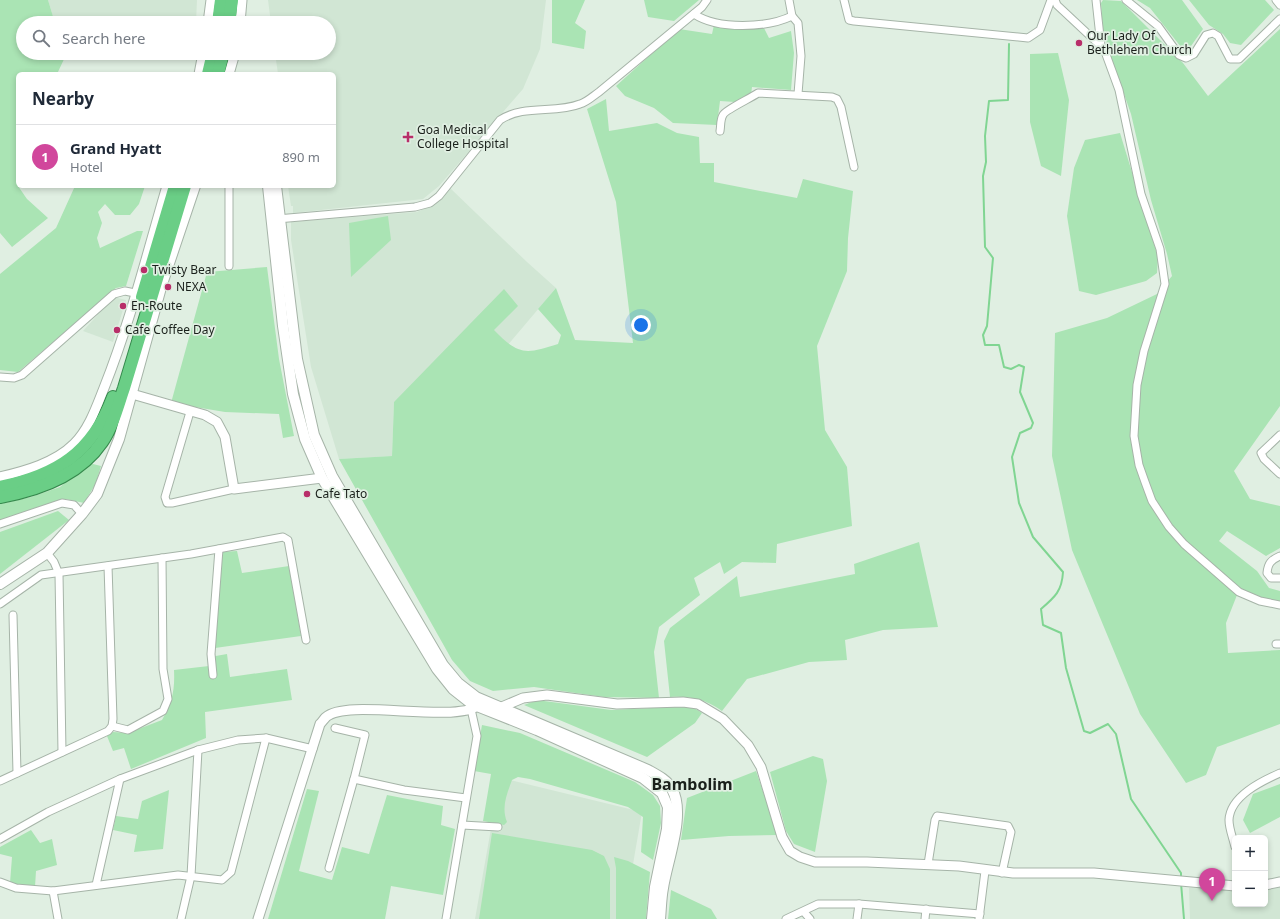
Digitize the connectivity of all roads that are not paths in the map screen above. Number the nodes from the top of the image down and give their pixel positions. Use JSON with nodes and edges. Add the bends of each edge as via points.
{"nodes":[{"id":1,"x":707,"y":0,"type":"edge"},
{"id":2,"x":789,"y":0,"type":"edge"},
{"id":3,"x":844,"y":0,"type":"edge"},
{"id":4,"x":1051,"y":0,"type":"edge"},
{"id":5,"x":1055,"y":0,"type":"edge"},
{"id":6,"x":1096,"y":0,"type":"edge"},
{"id":7,"x":1126,"y":0,"type":"edge"},
{"id":8,"x":1276,"y":0,"type":"edge"},
{"id":9,"x":226,"y":2,"type":"edge"},
{"id":10,"x":1280,"y":5,"type":"edge"},
{"id":11,"x":694,"y":14,"type":"junction"},
{"id":12,"x":214,"y":16,"type":"edge"},
{"id":13,"x":221,"y":16,"type":"edge"},
{"id":14,"x":228,"y":16,"type":"edge"},
{"id":15,"x":235,"y":16,"type":"edge"},
{"id":16,"x":792,"y":16,"type":"junction"},
{"id":17,"x":1280,"y":19,"type":"edge"},
{"id":18,"x":1101,"y":46,"type":"junction"},
{"id":19,"x":207,"y":60,"type":"edge"},
{"id":20,"x":213,"y":60,"type":"edge"},
{"id":21,"x":220,"y":60,"type":"edge"},
{"id":22,"x":227,"y":60,"type":"edge"},
{"id":23,"x":213,"y":72,"type":"edge"},
{"id":24,"x":214,"y":72,"type":"edge"},
{"id":25,"x":214,"y":72,"type":"edge"},
{"id":26,"x":215,"y":72,"type":"edge"},
{"id":27,"x":798,"y":94,"type":"junction"},
{"id":28,"x":720,"y":132,"type":"dead end"},
{"id":29,"x":854,"y":167,"type":"dead end"},
{"id":30,"x":167,"y":188,"type":"edge"},
{"id":31,"x":174,"y":188,"type":"edge"},
{"id":32,"x":184,"y":188,"type":"edge"},
{"id":33,"x":194,"y":188,"type":"edge"},
{"id":34,"x":229,"y":188,"type":"edge"},
{"id":35,"x":268,"y":188,"type":"edge"},
{"id":36,"x":276,"y":188,"type":"edge"},
{"id":37,"x":275,"y":219,"type":"junction"},
{"id":38,"x":229,"y":266,"type":"dead end"},
{"id":39,"x":135,"y":293,"type":"junction"},
{"id":40,"x":0,"y":377,"type":"edge"},
{"id":41,"x":132,"y":394,"type":"junction"},
{"id":42,"x":190,"y":412,"type":"junction"},
{"id":43,"x":1280,"y":435,"type":"edge"},
{"id":44,"x":1280,"y":474,"type":"edge"},
{"id":45,"x":0,"y":477,"type":"edge"},
{"id":46,"x":322,"y":478,"type":"junction"},
{"id":47,"x":0,"y":487,"type":"edge"},
{"id":48,"x":234,"y":489,"type":"junction"},
{"id":49,"x":0,"y":497,"type":"edge"},
{"id":50,"x":82,"y":514,"type":"junction"},
{"id":51,"x":0,"y":524,"type":"edge"},
{"id":52,"x":219,"y":549,"type":"junction"},
{"id":53,"x":47,"y":553,"type":"junction"},
{"id":54,"x":1280,"y":556,"type":"edge"},
{"id":55,"x":162,"y":558,"type":"junction"},
{"id":56,"x":108,"y":566,"type":"junction"},
{"id":57,"x":58,"y":574,"type":"junction"},
{"id":58,"x":1280,"y":578,"type":"edge"},
{"id":59,"x":0,"y":584,"type":"edge"},
{"id":60,"x":0,"y":604,"type":"edge"},
{"id":61,"x":1280,"y":605,"type":"edge"},
{"id":62,"x":13,"y":615,"type":"dead end"},
{"id":63,"x":306,"y":640,"type":"dead end"},
{"id":64,"x":213,"y":675,"type":"dead end"},
{"id":65,"x":477,"y":706,"type":"junction"},
{"id":66,"x":495,"y":710,"type":"junction"},
{"id":67,"x":112,"y":726,"type":"junction"},
{"id":68,"x":335,"y":728,"type":"dead end"},
{"id":69,"x":266,"y":738,"type":"junction"},
{"id":70,"x":312,"y":749,"type":"junction"},
{"id":71,"x":198,"y":750,"type":"junction"},
{"id":72,"x":62,"y":752,"type":"junction"},
{"id":73,"x":17,"y":773,"type":"junction"},
{"id":74,"x":1280,"y":773,"type":"edge"},
{"id":75,"x":120,"y":779,"type":"junction"},
{"id":76,"x":354,"y":779,"type":"junction"},
{"id":77,"x":0,"y":781,"type":"edge"},
{"id":78,"x":466,"y":798,"type":"junction"},
{"id":79,"x":462,"y":825,"type":"junction"},
{"id":80,"x":498,"y":827,"type":"dead end"},
{"id":81,"x":1232,"y":835,"type":"edge"},
{"id":82,"x":0,"y":840,"type":"edge"},
{"id":83,"x":928,"y":864,"type":"junction"},
{"id":84,"x":329,"y":868,"type":"dead end"},
{"id":85,"x":985,"y":871,"type":"junction"},
{"id":86,"x":1002,"y":873,"type":"junction"},
{"id":87,"x":191,"y":876,"type":"junction"},
{"id":88,"x":0,"y":882,"type":"edge"},
{"id":89,"x":1280,"y":882,"type":"edge"},
{"id":90,"x":1268,"y":884,"type":"edge"},
{"id":91,"x":96,"y":885,"type":"junction"},
{"id":92,"x":1232,"y":886,"type":"edge"},
{"id":93,"x":53,"y":891,"type":"junction"},
{"id":94,"x":858,"y":904,"type":"junction"},
{"id":95,"x":926,"y":909,"type":"junction"},
{"id":96,"x":804,"y":912,"type":"junction"},
{"id":97,"x":979,"y":916,"type":"edge"},
{"id":98,"x":58,"y":919,"type":"edge"},
{"id":99,"x":181,"y":919,"type":"edge"},
{"id":100,"x":258,"y":919,"type":"edge"},
{"id":101,"x":446,"y":919,"type":"edge"},
{"id":102,"x":652,"y":919,"type":"edge"},
{"id":103,"x":660,"y":919,"type":"edge"},
{"id":104,"x":786,"y":919,"type":"edge"},
{"id":105,"x":810,"y":919,"type":"edge"},
{"id":106,"x":857,"y":919,"type":"edge"},
{"id":107,"x":925,"y":919,"type":"edge"}],
"edges":[{"from":1,"to":11,"type":"street"},
{"from":2,"to":16,"type":"street"},
{"from":3,"to":4,"type":"street","via":[[849,20],[1028,38],[1040,30]]},
{"from":5,"to":18,"type":"street","via":[[1057,5]]},
{"from":6,"to":18,"type":"street"},
{"from":7,"to":17,"type":"street","via":[[1158,26],[1179,55],[1186,58],[1194,54],[1206,34],[1213,33],[1218,36],[1230,59],[1239,59]]},
{"from":8,"to":10,"type":"street"},
{"from":9,"to":12,"type":"street"},
{"from":9,"to":13,"type":"highway"},
{"from":9,"to":14,"type":"highway"},
{"from":9,"to":15,"type":"street"},
{"from":11,"to":16,"type":"street","via":[[720,23],[744,26],[765,24]]},
{"from":11,"to":37,"type":"street","via":[[599,92],[580,104],[524,111],[500,120],[439,196],[430,203],[415,207]]},
{"from":16,"to":27,"type":"street","via":[[798,23]]},
{"from":18,"to":61,"type":"street","via":[[1119,90],[1141,194],[1160,249],[1165,284],[1144,351],[1137,385],[1134,436],[1139,465],[1152,501],[1168,527],[1184,544],[1240,592],[1260,601]]},
{"from":19,"to":23,"type":"street"},
{"from":20,"to":24,"type":"highway"},
{"from":21,"to":25,"type":"highway"},
{"from":22,"to":26,"type":"street"},
{"from":27,"to":28,"type":"street","via":[[758,93],[725,112]]},
{"from":27,"to":29,"type":"street","via":[[832,97],[839,101]]},
{"from":30,"to":39,"type":"street"},
{"from":31,"to":47,"type":"highway","via":[[117,386],[97,430],[68,461],[48,473]]},
{"from":32,"to":49,"type":"highway","via":[[114,418],[103,441],[89,457],[54,482],[28,492]]},
{"from":33,"to":41,"type":"main road","via":[[158,298]]},
{"from":34,"to":38,"type":"street"},
{"from":35,"to":37,"type":"main road"},
{"from":36,"to":37,"type":"main road"},
{"from":37,"to":46,"type":"main road","via":[[293,394],[305,439]]},
{"from":37,"to":65,"type":"main road","via":[[308,413],[325,463],[444,665],[458,683],[476,697]]},
{"from":39,"to":40,"type":"street","via":[[125,291],[114,294],[22,375],[14,378]]},
{"from":39,"to":45,"type":"street","via":[[117,355],[83,433],[74,444],[49,461]]},
{"from":41,"to":42,"type":"street"},
{"from":41,"to":50,"type":"main road","via":[[106,475],[97,494]]},
{"from":42,"to":48,"type":"street","via":[[205,415],[217,422],[226,437]]},
{"from":42,"to":48,"type":"street","via":[[165,497],[167,503]]},
{"from":43,"to":44,"type":"street","via":[[1261,453]]},
{"from":46,"to":48,"type":"street"},
{"from":46,"to":65,"type":"main road","via":[[437,669],[453,689]]},
{"from":50,"to":51,"type":"street","via":[[74,505],[62,503]]},
{"from":50,"to":53,"type":"main road"},
{"from":52,"to":55,"type":"street"},
{"from":52,"to":63,"type":"street","via":[[286,538],[288,540]]},
{"from":52,"to":64,"type":"street","via":[[211,654]]},
{"from":53,"to":57,"type":"street","via":[[54,562]]},
{"from":53,"to":59,"type":"main road"},
{"from":54,"to":58,"type":"street","via":[[1272,560],[1267,573],[1271,578]]},
{"from":55,"to":56,"type":"street"},
{"from":55,"to":67,"type":"street","via":[[163,669],[168,699],[163,711],[128,730]]},
{"from":56,"to":57,"type":"street"},
{"from":56,"to":67,"type":"street"},
{"from":57,"to":60,"type":"street","via":[[41,575]]},
{"from":57,"to":72,"type":"street"},
{"from":62,"to":73,"type":"street"},
{"from":65,"to":66,"type":"main road"},
{"from":65,"to":70,"type":"street","via":[[447,712],[336,712],[326,716],[320,724]]},
{"from":65,"to":78,"type":"street","via":[[477,736]]},
{"from":66,"to":83,"type":"street","via":[[522,698],[547,695],[617,704],[698,704],[723,719],[748,745],[761,767],[782,837],[790,850],[800,857],[814,862]]},
{"from":66,"to":102,"type":"main road","via":[[643,778],[662,793],[668,807],[667,829],[655,887]]},
{"from":66,"to":103,"type":"main road","via":[[648,770],[672,788],[677,804],[675,830],[663,889]]},
{"from":67,"to":72,"type":"street","via":[[108,731]]},
{"from":68,"to":76,"type":"street","via":[[365,736]]},
{"from":69,"to":70,"type":"street"},
{"from":69,"to":71,"type":"street","via":[[238,740]]},
{"from":69,"to":87,"type":"street","via":[[231,872],[222,880]]},
{"from":70,"to":100,"type":"street"},
{"from":71,"to":75,"type":"street"},
{"from":71,"to":87,"type":"street"},
{"from":72,"to":73,"type":"street"},
{"from":73,"to":77,"type":"street"},
{"from":74,"to":81,"type":"street","via":[[1260,781],[1234,806],[1229,819]]},
{"from":75,"to":82,"type":"street","via":[[48,812]]},
{"from":75,"to":91,"type":"street"},
{"from":76,"to":78,"type":"street","via":[[404,790]]},
{"from":76,"to":84,"type":"street"},
{"from":78,"to":79,"type":"street"},
{"from":79,"to":80,"type":"street"},
{"from":79,"to":101,"type":"street"},
{"from":83,"to":85,"type":"street"},
{"from":83,"to":86,"type":"street","via":[[937,816],[1008,826],[1011,832]]},
{"from":85,"to":86,"type":"street"},
{"from":85,"to":97,"type":"street"},
{"from":86,"to":92,"type":"street","via":[[1094,873]]},
{"from":87,"to":91,"type":"street","via":[[178,875]]},
{"from":87,"to":99,"type":"street"},
{"from":88,"to":93,"type":"street","via":[[16,888]]},
{"from":89,"to":90,"type":"street"},
{"from":91,"to":93,"type":"street"},
{"from":93,"to":98,"type":"street"},
{"from":94,"to":95,"type":"street"},
{"from":94,"to":96,"type":"street","via":[[818,904]]},
{"from":94,"to":106,"type":"street"},
{"from":95,"to":97,"type":"street"},
{"from":95,"to":107,"type":"street"},
{"from":96,"to":104,"type":"street"},
{"from":96,"to":105,"type":"street"}]}
